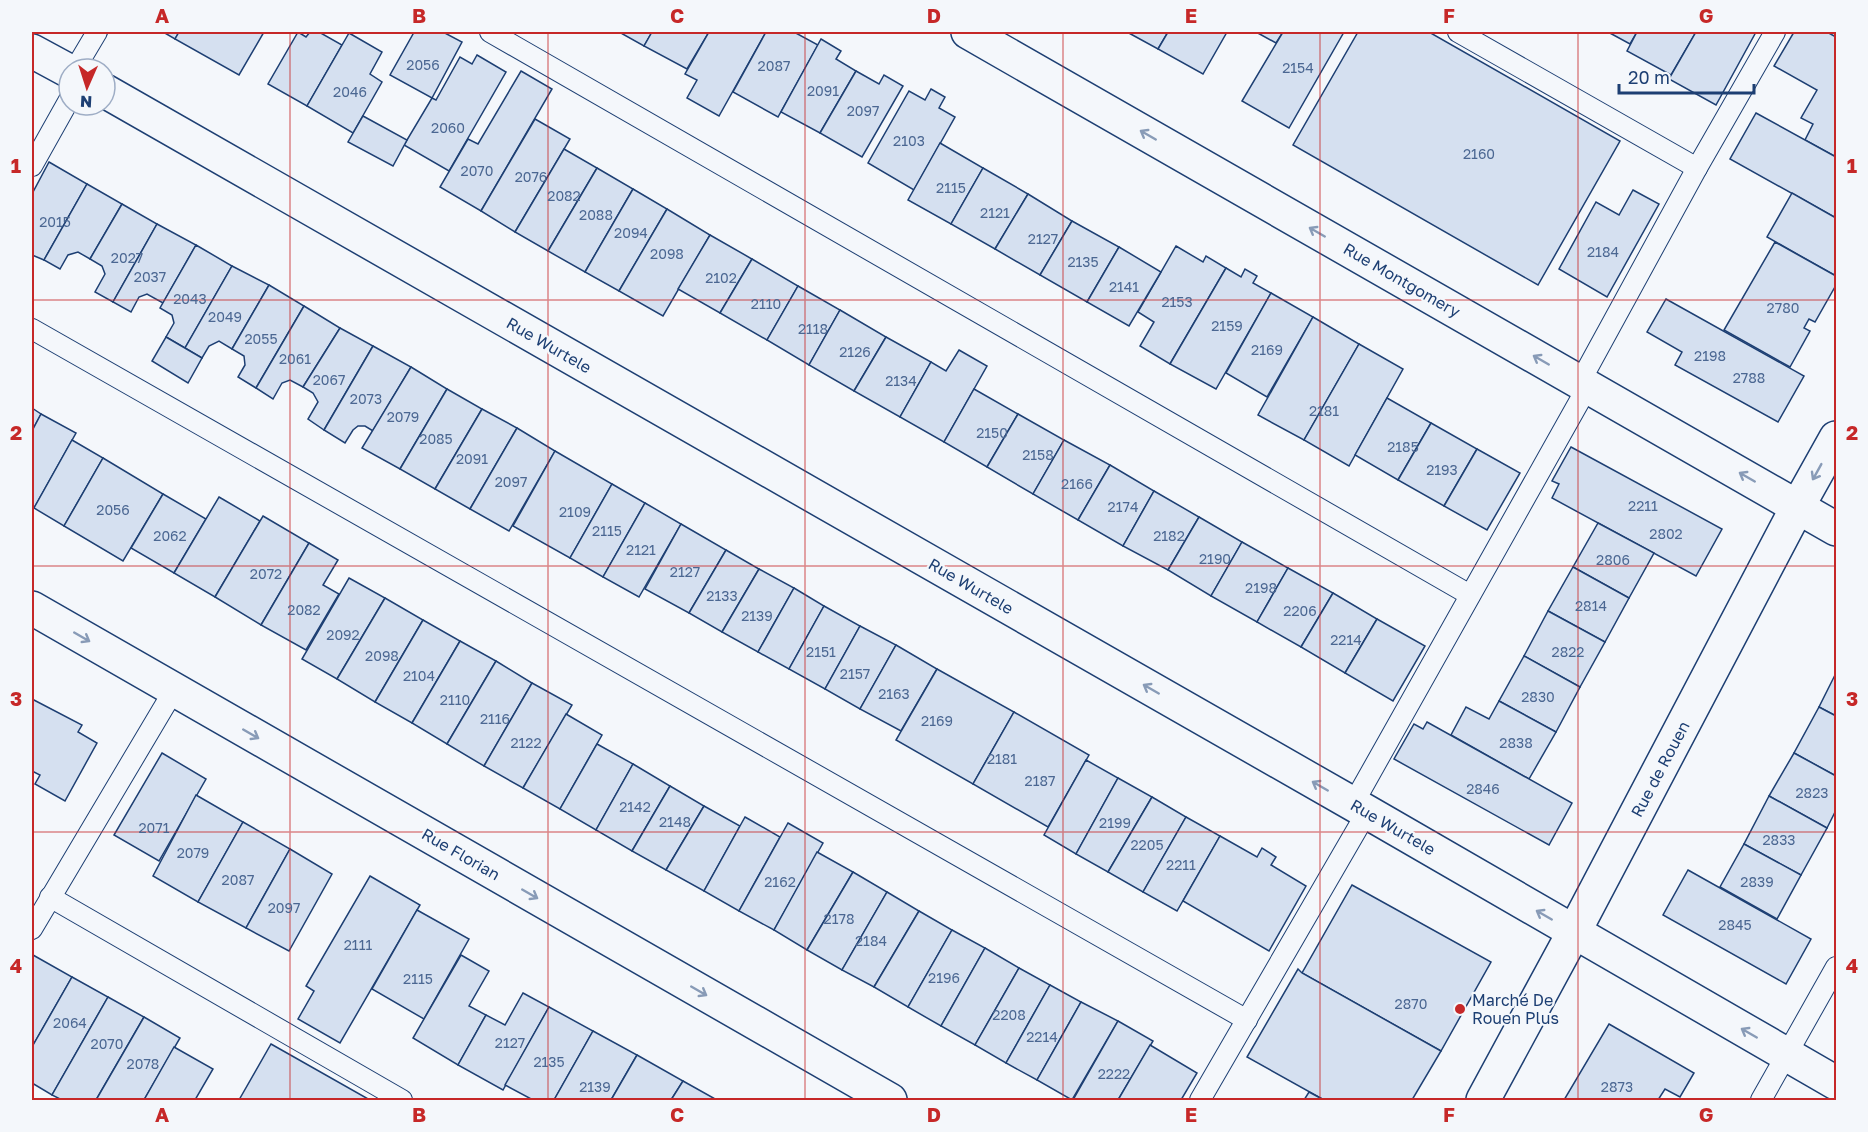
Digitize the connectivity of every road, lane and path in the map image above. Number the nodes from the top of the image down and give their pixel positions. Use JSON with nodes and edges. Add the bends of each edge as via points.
{"nodes":[{"id":1,"x":97,"y":32,"type":"edge"},
{"id":2,"x":490,"y":32,"type":"edge"},
{"id":3,"x":968,"y":32,"type":"edge"},
{"id":4,"x":1458,"y":32,"type":"edge"},
{"id":5,"x":1775,"y":32,"type":"edge"},
{"id":6,"x":32,"y":51,"type":"edge"},
{"id":7,"x":82,"y":57,"type":"edge"},
{"id":8,"x":57,"y":65,"type":"edge"},
{"id":9,"x":117,"y":99,"type":"edge"},
{"id":10,"x":59,"y":117,"type":"edge"},
{"id":11,"x":32,"y":166,"type":"edge"},
{"id":12,"x":1697,"y":168,"type":"junction"},
{"id":13,"x":32,"y":329,"type":"edge"},
{"id":14,"x":1584,"y":384,"type":"junction"},
{"id":15,"x":1836,"y":438,"type":"edge"},
{"id":16,"x":1798,"y":506,"type":"junction"},
{"id":17,"x":1836,"y":529,"type":"edge"},
{"id":18,"x":1470,"y":595,"type":"junction"},
{"id":19,"x":32,"y":608,"type":"edge"},
{"id":20,"x":174,"y":690,"type":"junction"},
{"id":21,"x":1360,"y":808,"type":"junction"},
{"id":22,"x":50,"y":897,"type":"junction"},
{"id":23,"x":32,"y":929,"type":"edge"},
{"id":24,"x":1574,"y":932,"type":"junction"},
{"id":25,"x":1836,"y":967,"type":"edge"},
{"id":26,"x":1247,"y":1020,"type":"junction"},
{"id":27,"x":1787,"y":1054,"type":"junction"},
{"id":28,"x":1836,"y":1083,"type":"edge"},
{"id":29,"x":402,"y":1101,"type":"edge"},
{"id":30,"x":890,"y":1101,"type":"edge"},
{"id":31,"x":1200,"y":1101,"type":"edge"},
{"id":32,"x":1483,"y":1101,"type":"edge"},
{"id":33,"x":1761,"y":1101,"type":"edge"}],
"edges":[{"from":1,"to":7,"type":"lane"},
{"from":2,"to":18,"type":"lane"},
{"from":14,"to":3,"type":"street","name":"Rue Montgomery","one_way":true},
{"from":4,"to":12,"type":"lane"},
{"from":5,"to":12,"type":"lane"},
{"from":6,"to":8,"type":"street"},
{"from":21,"to":9,"type":"street","name":"Rue Wurtele","one_way":true},
{"from":10,"to":11,"type":"lane"},
{"from":12,"to":14,"type":"lane"},
{"from":13,"to":26,"type":"lane"},
{"from":16,"to":14,"type":"street","name":"Rue Montgomery","one_way":true},
{"from":14,"to":18,"type":"lane"},
{"from":15,"to":16,"type":"street","name":"Rue de Rouen","one_way":true},
{"from":16,"to":17,"type":"street","name":"Rue Montgomery"},
{"from":16,"to":24,"type":"street","name":"Rue de Rouen"},
{"from":18,"to":21,"type":"lane"},
{"from":19,"to":20,"type":"street","name":"Rue Florian","one_way":true},
{"from":20,"to":22,"type":"lane"},
{"from":20,"to":30,"type":"street","name":"Rue Florian","one_way":true},
{"from":24,"to":21,"type":"street","name":"Rue Wurtele","one_way":true},
{"from":21,"to":26,"type":"lane"},
{"from":22,"to":23,"type":"lane"},
{"from":22,"to":29,"type":"lane"},
{"from":27,"to":24,"type":"street","name":"Rue Wurtele","one_way":true},
{"from":24,"to":32,"type":"street","name":"Rue de Rouen"},
{"from":25,"to":27,"type":"lane"},
{"from":26,"to":31,"type":"lane"},
{"from":27,"to":28,"type":"street","name":"Rue Wurtele"},
{"from":27,"to":33,"type":"lane"}]}
